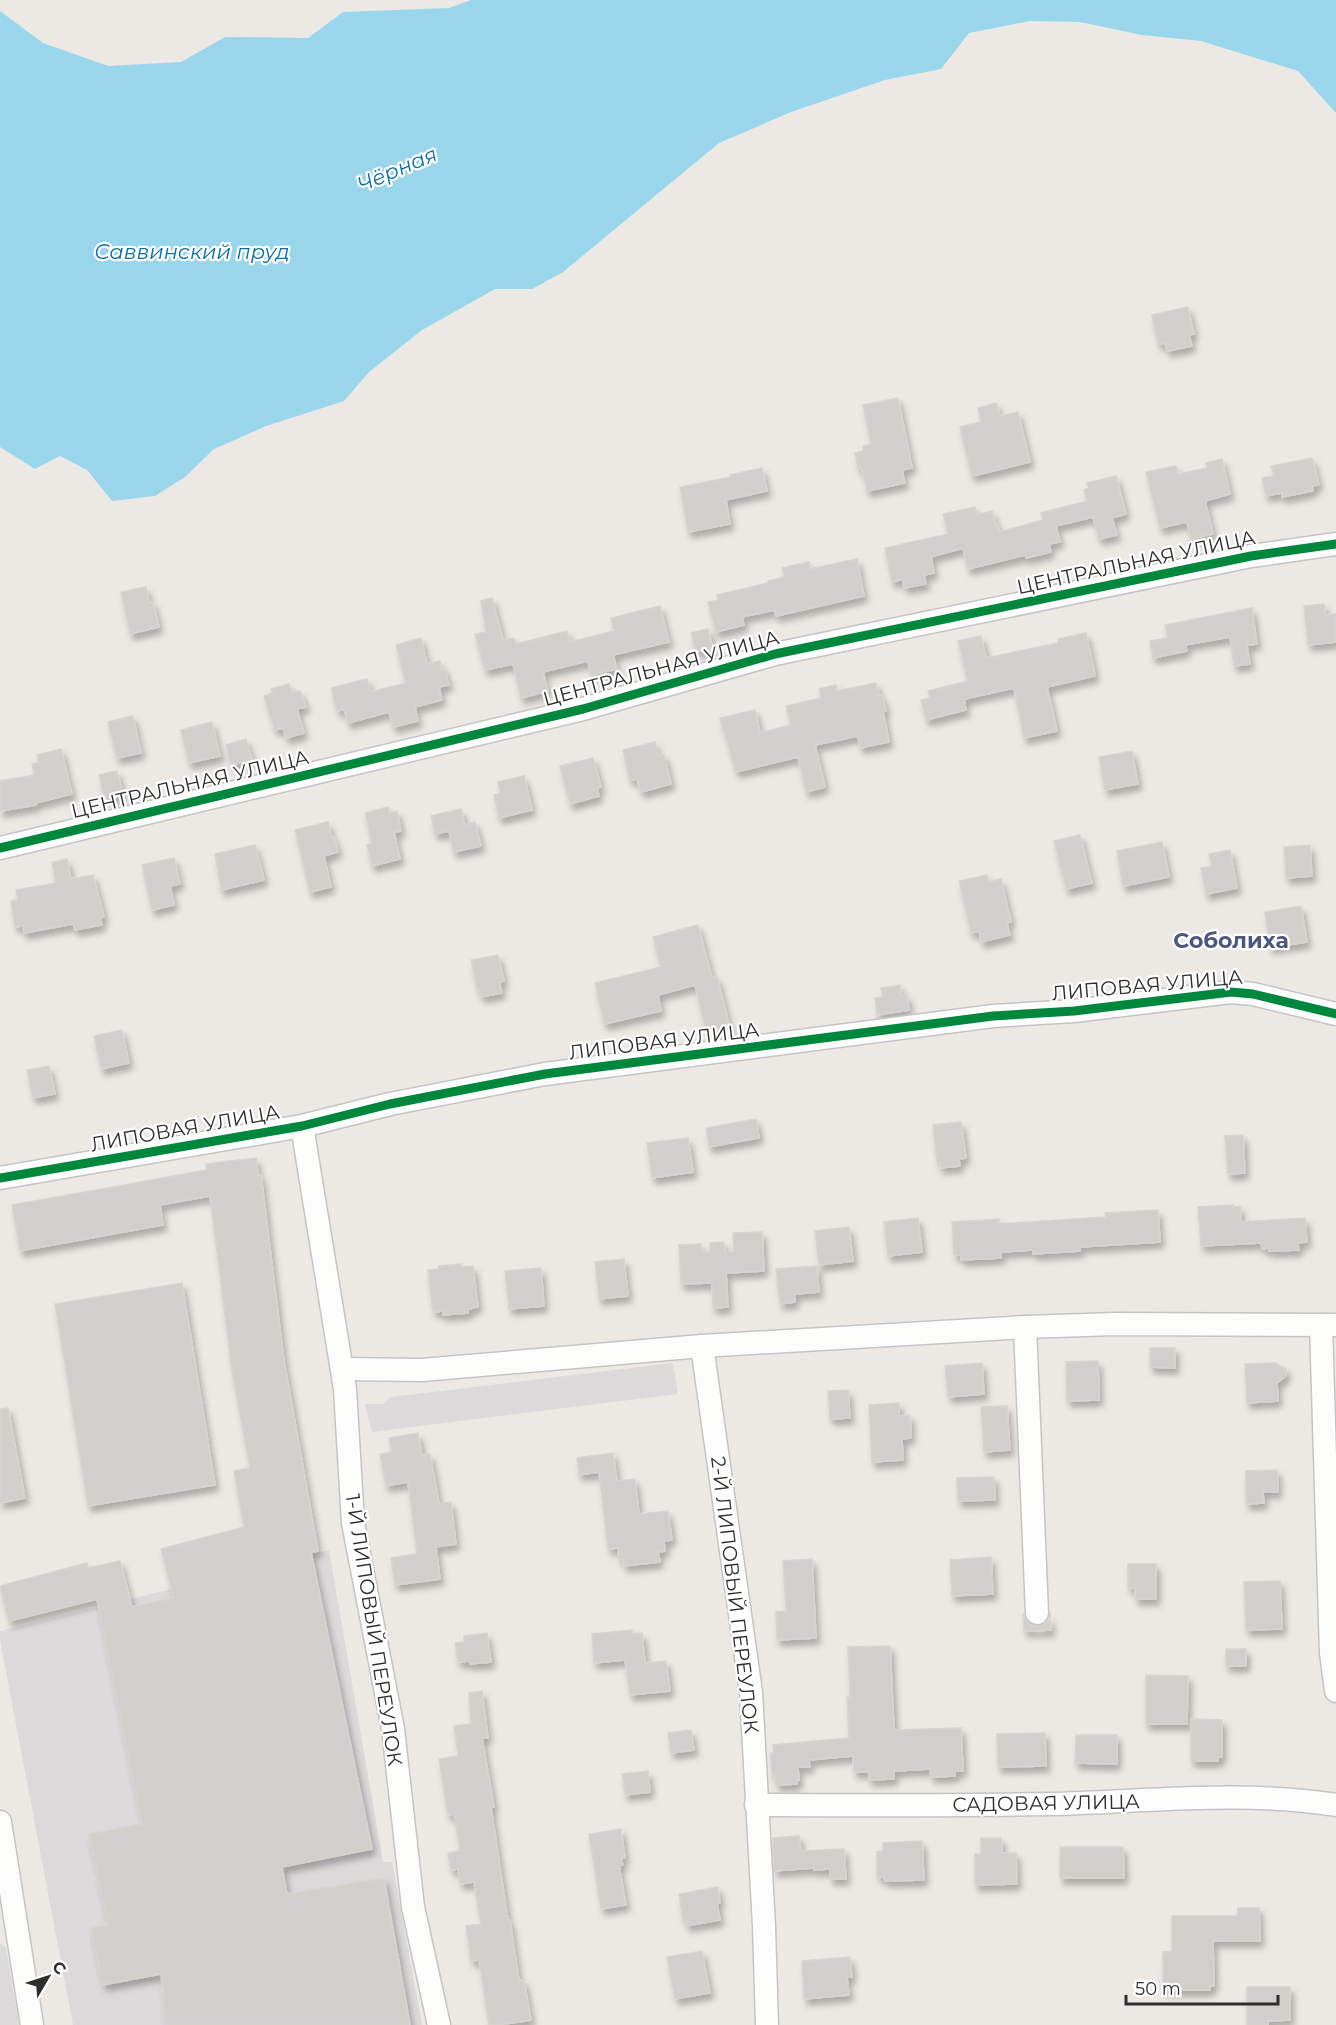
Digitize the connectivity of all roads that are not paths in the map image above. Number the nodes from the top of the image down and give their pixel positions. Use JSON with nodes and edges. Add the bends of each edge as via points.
{"nodes":[{"id":1,"x":1336,"y":544,"type":"edge"},
{"id":2,"x":0,"y":848,"type":"edge"},
{"id":3,"x":1336,"y":1014,"type":"edge"},
{"id":4,"x":302,"y":1126,"type":"junction"},
{"id":5,"x":0,"y":1178,"type":"edge"},
{"id":6,"x":1329,"y":1325,"type":"edge"},
{"id":7,"x":1025,"y":1327,"type":"junction"},
{"id":8,"x":702,"y":1346,"type":"junction"},
{"id":9,"x":342,"y":1369,"type":"junction"},
{"id":10,"x":1037,"y":1612,"type":"dead end"},
{"id":11,"x":1336,"y":1691,"type":"edge"},
{"id":12,"x":756,"y":1805,"type":"junction"},
{"id":13,"x":1336,"y":1805,"type":"edge"},
{"id":14,"x":0,"y":1822,"type":"edge"},
{"id":15,"x":32,"y":2025,"type":"edge"},
{"id":16,"x":439,"y":2025,"type":"edge"},
{"id":17,"x":767,"y":2025,"type":"edge"}],
"edges":[{"from":1,"to":2,"type":"street","name":"ЦЕНТРАЛЬНАЯ УЛИЦА","via":[[1251,556],[775,654],[583,709]]},
{"from":3,"to":4,"type":"street","name":"ЛИПОВАЯ УЛИЦА","via":[[1231,992],[1074,1011],[993,1016],[545,1074],[390,1104]]},
{"from":4,"to":5,"type":"street","name":"ЛИПОВАЯ УЛИЦА"},
{"from":4,"to":9,"type":"street","name":"1-Й ЛИПОВЫЙ ПЕРЕУЛОК"},
{"from":6,"to":7,"type":"street"},
{"from":6,"to":11,"type":"street","via":[[1331,1653]]},
{"from":7,"to":8,"type":"street"},
{"from":7,"to":10,"type":"street"},
{"from":8,"to":9,"type":"street","via":[[422,1370]]},
{"from":8,"to":12,"type":"street","name":"2-Й ЛИПОВЫЙ ПЕРЕУЛОК","via":[[751,1692]]},
{"from":9,"to":16,"type":"street","name":"1-Й ЛИПОВЫЙ ПЕРЕУЛОК","via":[[353,1523],[393,1729],[412,1906]]},
{"from":12,"to":13,"type":"street","name":"САДОВАЯ УЛИЦА","via":[[1048,1804],[1256,1797]]},
{"from":12,"to":17,"type":"street","name":"2-Й ЛИПОВЫЙ ПЕРЕУЛОК"},
{"from":14,"to":15,"type":"street"}]}
